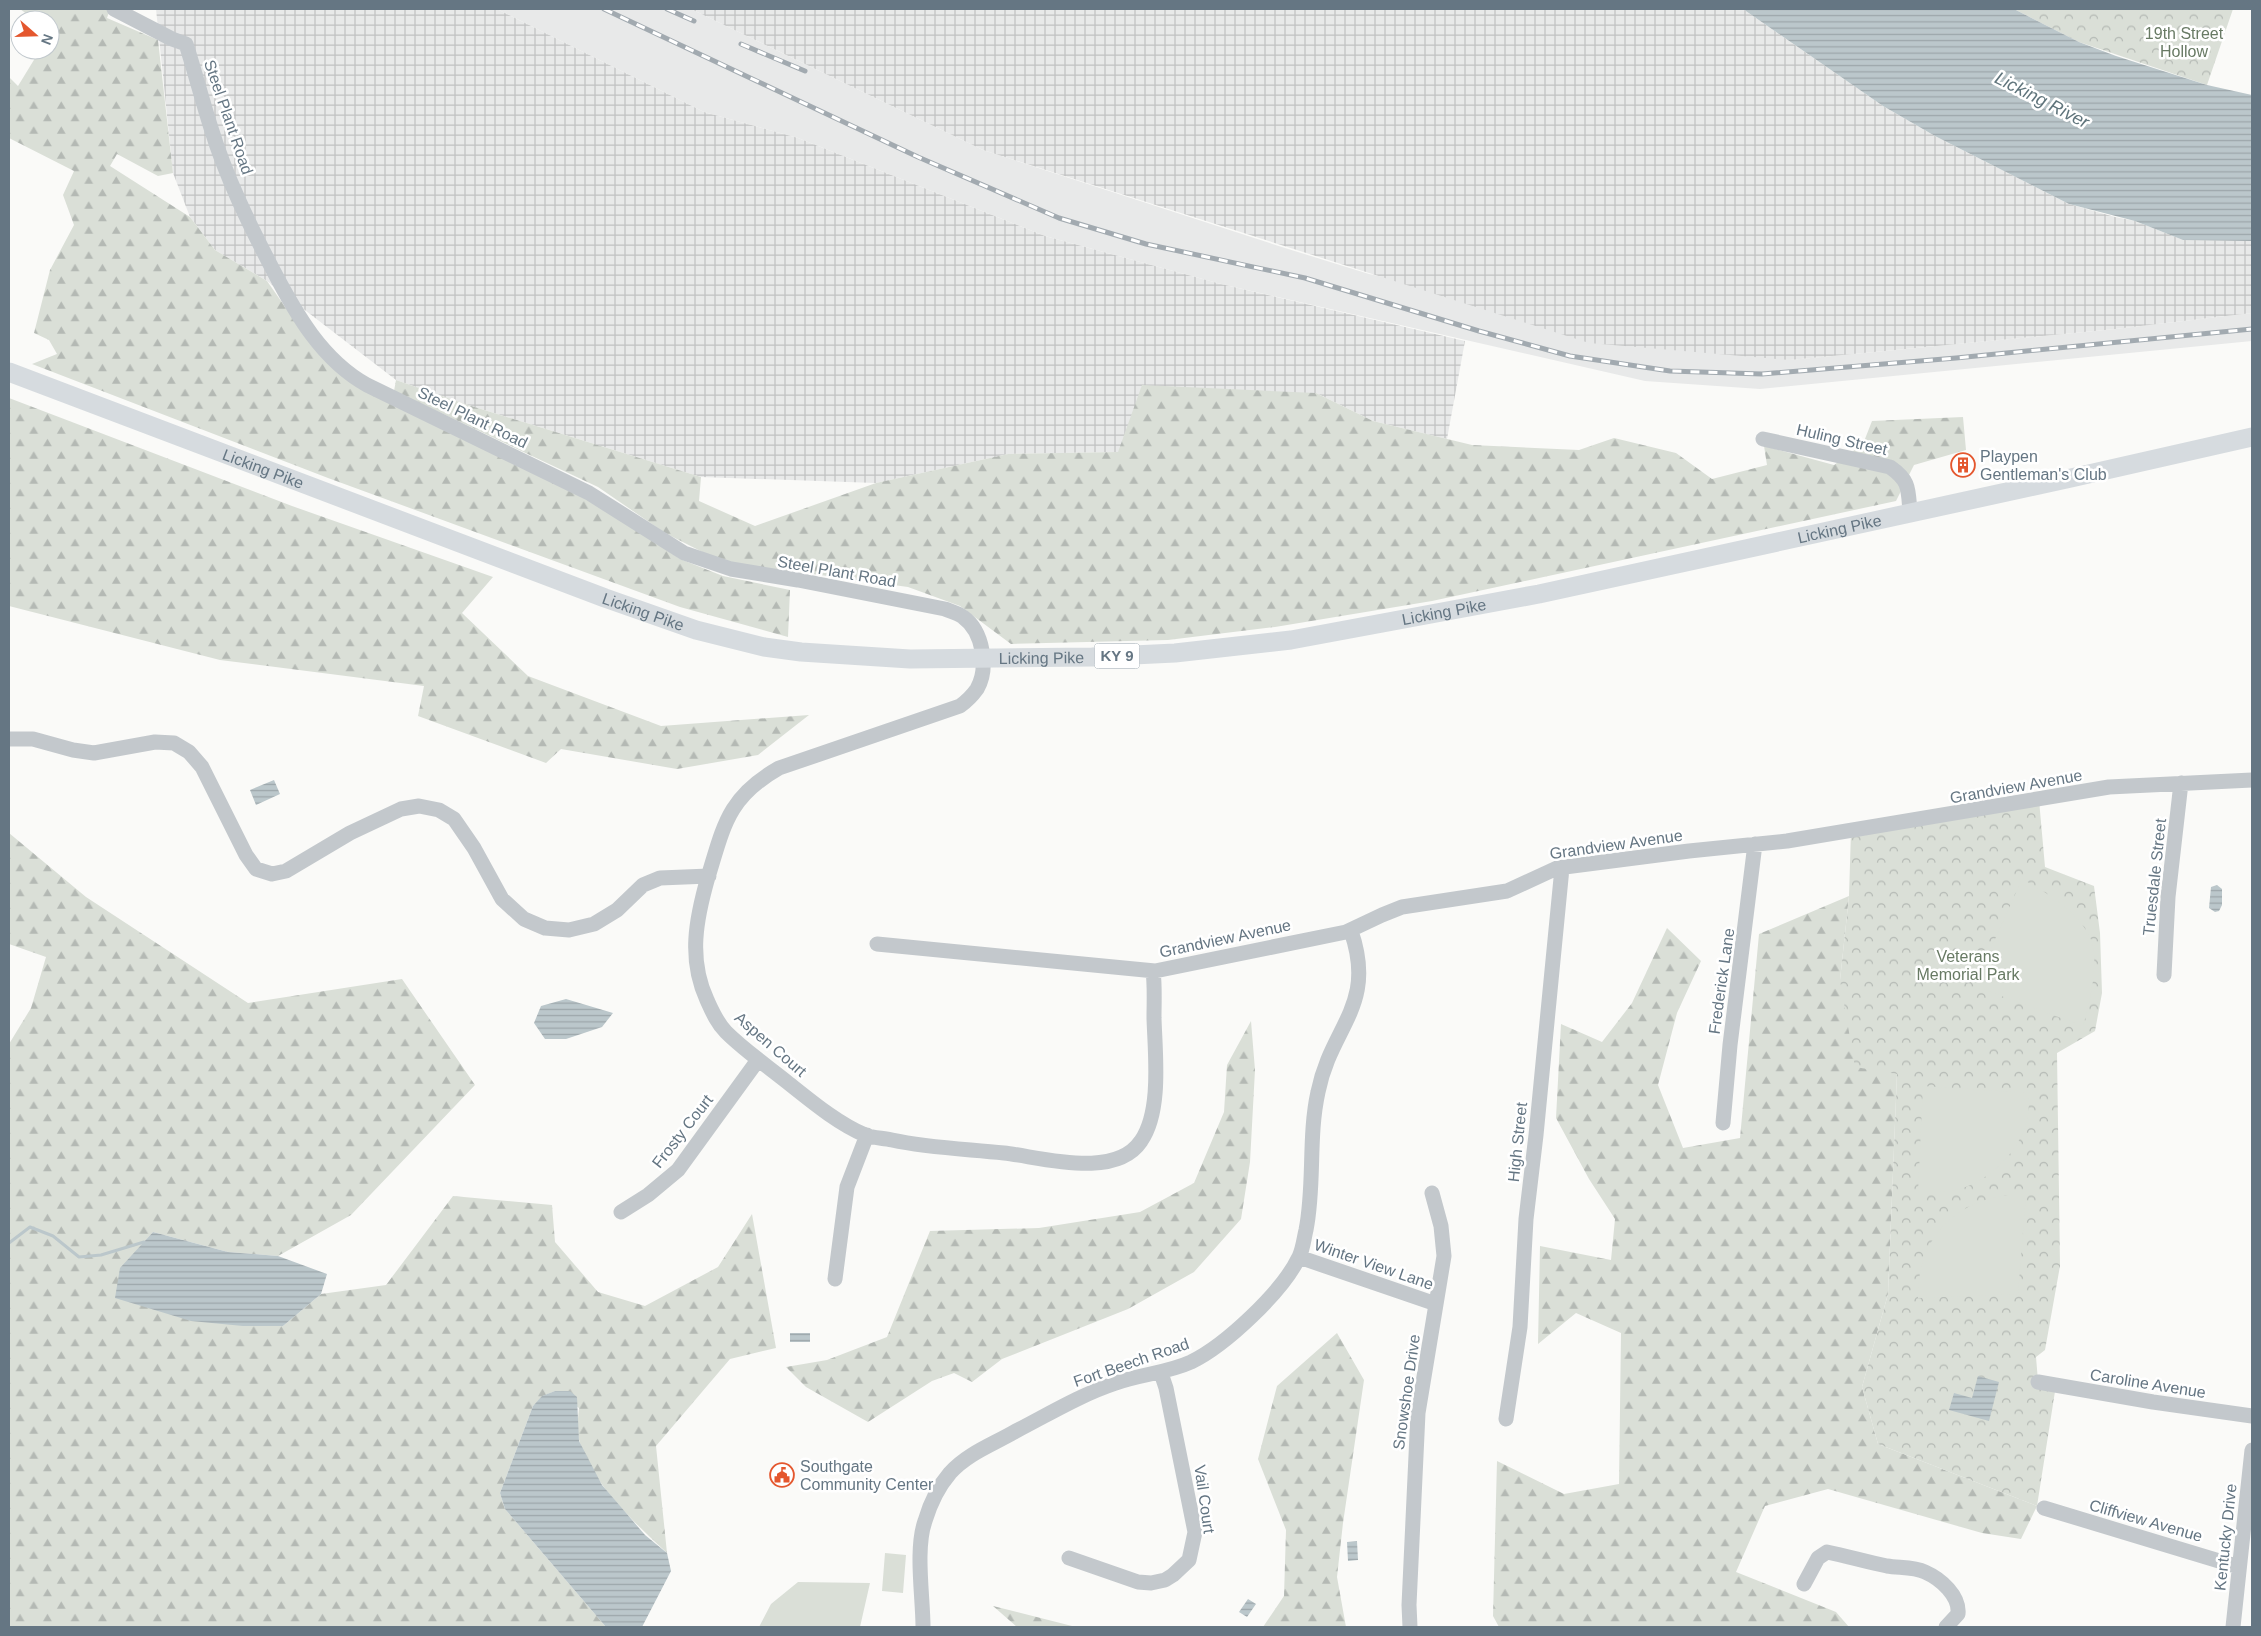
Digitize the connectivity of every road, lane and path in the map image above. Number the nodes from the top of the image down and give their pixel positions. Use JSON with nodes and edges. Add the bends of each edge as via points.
{"nodes":[{"id":1,"x":114,"y":9,"type":"edge"},
{"id":2,"x":9,"y":372,"type":"edge"},
{"id":3,"x":2252,"y":436,"type":"edge"},
{"id":4,"x":1764,"y":439,"type":"dead end"},
{"id":5,"x":1910,"y":512,"type":"junction"},
{"id":6,"x":982,"y":657,"type":"junction"},
{"id":7,"x":9,"y":739,"type":"edge"},
{"id":8,"x":2252,"y":780,"type":"edge"},
{"id":9,"x":2181,"y":783,"type":"junction"},
{"id":10,"x":1755,"y":844,"type":"junction"},
{"id":11,"x":1562,"y":868,"type":"junction"},
{"id":12,"x":707,"y":882,"type":"junction"},
{"id":13,"x":1351,"y":931,"type":"junction"},
{"id":14,"x":877,"y":944,"type":"dead end"},
{"id":15,"x":1153,"y":971,"type":"junction"},
{"id":16,"x":2164,"y":975,"type":"dead end"},
{"id":17,"x":758,"y":1060,"type":"junction"},
{"id":18,"x":1722,"y":1123,"type":"dead end"},
{"id":19,"x":866,"y":1135,"type":"junction"},
{"id":20,"x":1432,"y":1193,"type":"dead end"},
{"id":21,"x":621,"y":1212,"type":"dead end"},
{"id":22,"x":1299,"y":1256,"type":"junction"},
{"id":23,"x":835,"y":1279,"type":"dead end"},
{"id":24,"x":1436,"y":1304,"type":"junction"},
{"id":25,"x":1161,"y":1373,"type":"junction"},
{"id":26,"x":2038,"y":1382,"type":"dead end"},
{"id":27,"x":2252,"y":1416,"type":"edge"},
{"id":28,"x":1506,"y":1419,"type":"dead end"},
{"id":29,"x":2252,"y":1450,"type":"edge"},
{"id":30,"x":2044,"y":1508,"type":"dead end"},
{"id":31,"x":1069,"y":1558,"type":"dead end"},
{"id":32,"x":2239,"y":1567,"type":"junction"},
{"id":33,"x":1804,"y":1584,"type":"dead end"},
{"id":34,"x":924,"y":1627,"type":"edge"},
{"id":35,"x":1410,"y":1627,"type":"edge"},
{"id":36,"x":1946,"y":1627,"type":"edge"},
{"id":37,"x":2233,"y":1627,"type":"edge"}],
"edges":[{"from":1,"to":6,"type":"street","name":"Steel Plant Road","via":[[186,44],[211,128],[245,214],[298,315],[322,349],[347,372],[367,385],[589,493],[684,553],[723,567],[926,606],[962,616],[980,640]]},
{"from":2,"to":6,"type":"main road","name":"Licking Pike","number":"KY 9","via":[[696,630],[764,647],[801,652],[910,659]]},
{"from":3,"to":5,"type":"main road","name":"Licking Pike","number":"KY 9"},
{"from":4,"to":5,"type":"street","name":"Huling Street","via":[[1890,467],[1907,482]]},
{"from":5,"to":6,"type":"main road","name":"Licking Pike","number":"KY 9","via":[[1539,594],[1291,640],[1175,653]]},
{"from":6,"to":12,"type":"street","name":"Aspen Court","via":[[978,687],[960,706],[779,768],[759,779],[730,813],[721,832]]},
{"from":7,"to":12,"type":"street","via":[[33,739],[94,753],[155,742],[174,743],[190,752],[202,766],[256,869],[272,874],[286,871],[359,828],[401,809],[419,806],[439,810],[454,819],[502,899],[524,919],[545,928],[569,930],[594,924],[617,910],[643,885],[660,878]]},
{"from":8,"to":9,"type":"street","name":"Grandview Avenue"},
{"from":9,"to":10,"type":"street","name":"Grandview Avenue","via":[[2109,787],[1928,819]]},
{"from":9,"to":16,"type":"street","name":"Truesdale Street","via":[[2168,897]]},
{"from":10,"to":11,"type":"street","name":"Grandview Avenue"},
{"from":10,"to":18,"type":"street","name":"Frederick Lane"},
{"from":11,"to":13,"type":"street","name":"Grandview Avenue","via":[[1548,871],[1507,891],[1402,907]]},
{"from":11,"to":28,"type":"street","name":"High Street","via":[[1526,1219],[1520,1327]]},
{"from":12,"to":17,"type":"street","name":"Aspen Court","via":[[698,913],[694,952],[703,992],[725,1030]]},
{"from":13,"to":15,"type":"street","name":"Grandview Avenue"},
{"from":13,"to":22,"type":"street","name":"Fort Beech Road","via":[[1358,952],[1359,984],[1356,999],[1326,1063],[1319,1086],[1311,1159],[1310,1210]]},
{"from":14,"to":15,"type":"street","name":"Grandview Avenue"},
{"from":15,"to":19,"type":"street","name":"Aspen Court","via":[[1156,1058],[1151,1121],[1141,1143],[1125,1156],[1103,1162],[1075,1163],[919,1146]]},
{"from":17,"to":19,"type":"street","name":"Aspen Court","via":[[843,1124]]},
{"from":17,"to":21,"type":"street","name":"Frosty Court","via":[[678,1170]]},
{"from":19,"to":23,"type":"street","via":[[847,1187]]},
{"from":20,"to":24,"type":"street","name":"Snowshoe Drive","via":[[1441,1226],[1444,1256]]},
{"from":22,"to":24,"type":"street","name":"Winter View Lane"},
{"from":22,"to":25,"type":"street","name":"Fort Beech Road","via":[[1288,1275],[1258,1309],[1219,1344],[1192,1362]]},
{"from":24,"to":35,"type":"street","name":"Snowshoe Drive","via":[[1418,1413]]},
{"from":25,"to":31,"type":"street","name":"Vail Court","via":[[1195,1532],[1189,1560],[1165,1580],[1151,1583],[1138,1582]]},
{"from":25,"to":34,"type":"street","name":"Fort Beech Road","via":[[1124,1380],[1079,1397],[975,1453],[952,1470],[935,1496],[924,1524]]},
{"from":26,"to":27,"type":"street","name":"Caroline Avenue"},
{"from":29,"to":32,"type":"street","name":"Kentucky Drive"},
{"from":30,"to":32,"type":"street","name":"Cliffview Avenue"},
{"from":32,"to":37,"type":"street","name":"Kentucky Drive"},
{"from":33,"to":36,"type":"street","via":[[1818,1558],[1827,1552],[1924,1571],[1943,1584],[1959,1606],[1958,1614]]}]}
